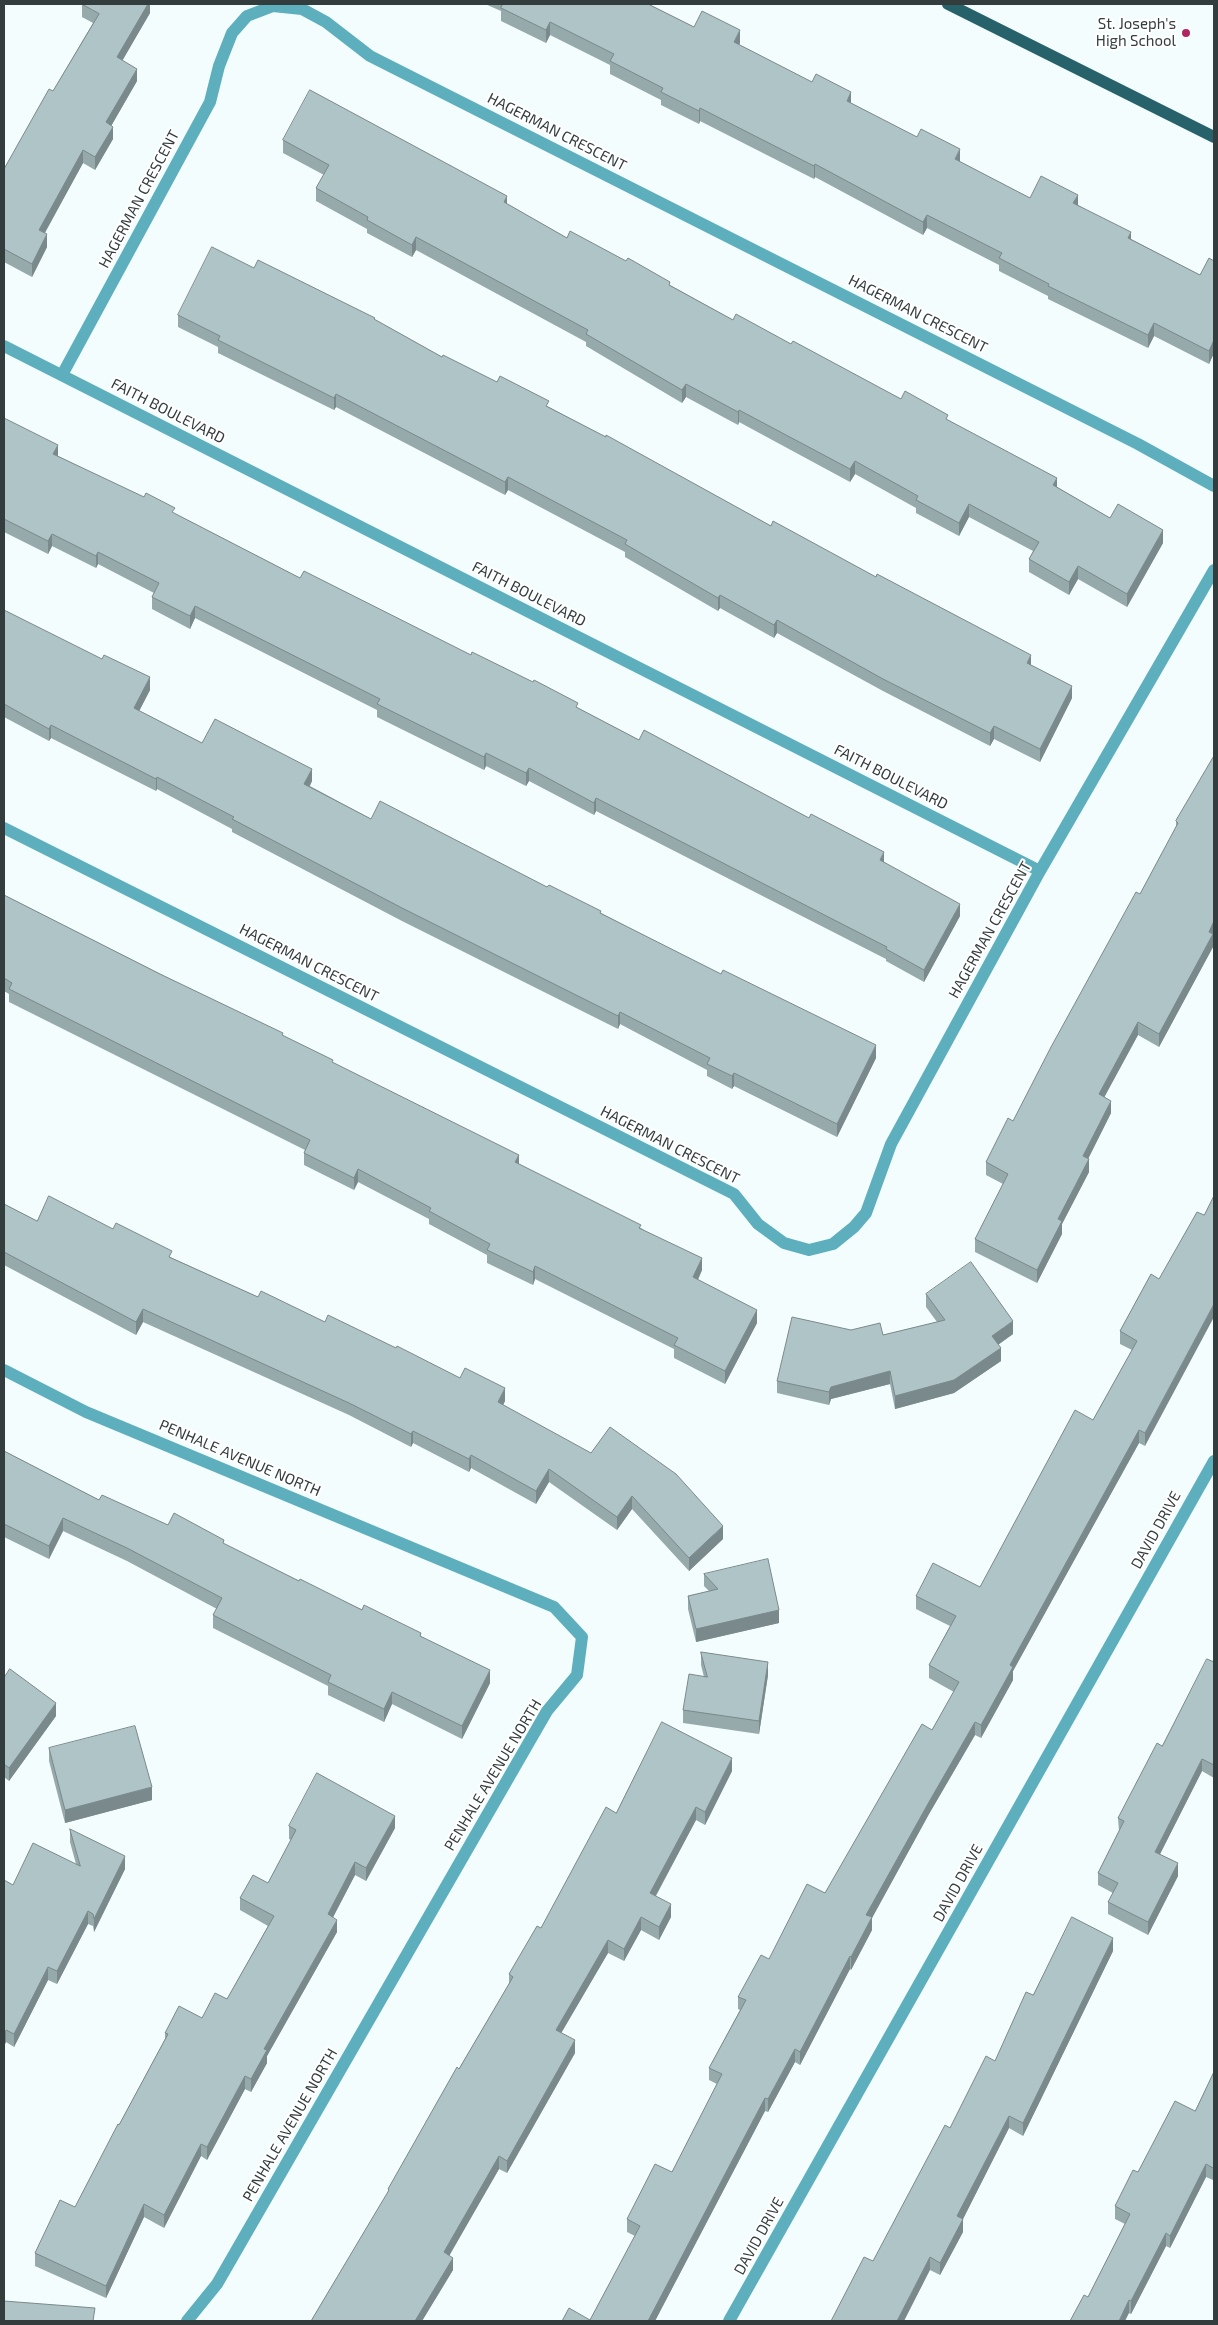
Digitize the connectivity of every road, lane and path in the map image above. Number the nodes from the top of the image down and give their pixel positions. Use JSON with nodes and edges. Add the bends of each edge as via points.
{"nodes":[{"id":1,"x":948,"y":4,"type":"edge"},
{"id":2,"x":1214,"y":137,"type":"edge"},
{"id":3,"x":4,"y":346,"type":"edge"},
{"id":4,"x":62,"y":375,"type":"junction"},
{"id":5,"x":1214,"y":486,"type":"edge"},
{"id":6,"x":1214,"y":570,"type":"edge"},
{"id":7,"x":4,"y":828,"type":"edge"},
{"id":8,"x":1040,"y":871,"type":"junction"},
{"id":9,"x":4,"y":1370,"type":"edge"},
{"id":10,"x":1214,"y":1461,"type":"edge"},
{"id":11,"x":187,"y":2321,"type":"edge"},
{"id":12,"x":729,"y":2321,"type":"edge"}],
"edges":[{"from":1,"to":2,"type":"main road"},
{"from":3,"to":4,"type":"street","name":"FAITH BOULEVARD"},
{"from":4,"to":5,"type":"street","name":"HAGERMAN CRESCENT","via":[[210,102],[232,33],[246,16],[273,6],[302,9],[326,22],[370,56],[1138,444]]},
{"from":4,"to":8,"type":"street","name":"FAITH BOULEVARD"},
{"from":6,"to":8,"type":"street","name":"HAGERMAN CRESCENT"},
{"from":7,"to":8,"type":"street","name":"HAGERMAN CRESCENT","via":[[734,1194],[758,1224],[784,1243],[809,1250],[833,1244],[866,1213],[892,1144]]},
{"from":9,"to":11,"type":"street","name":"PENHALE AVENUE NORTH","via":[[86,1412],[554,1607],[582,1637],[577,1675],[547,1711],[218,2284]]},
{"from":10,"to":12,"type":"street","name":"DAVID DRIVE"}]}
